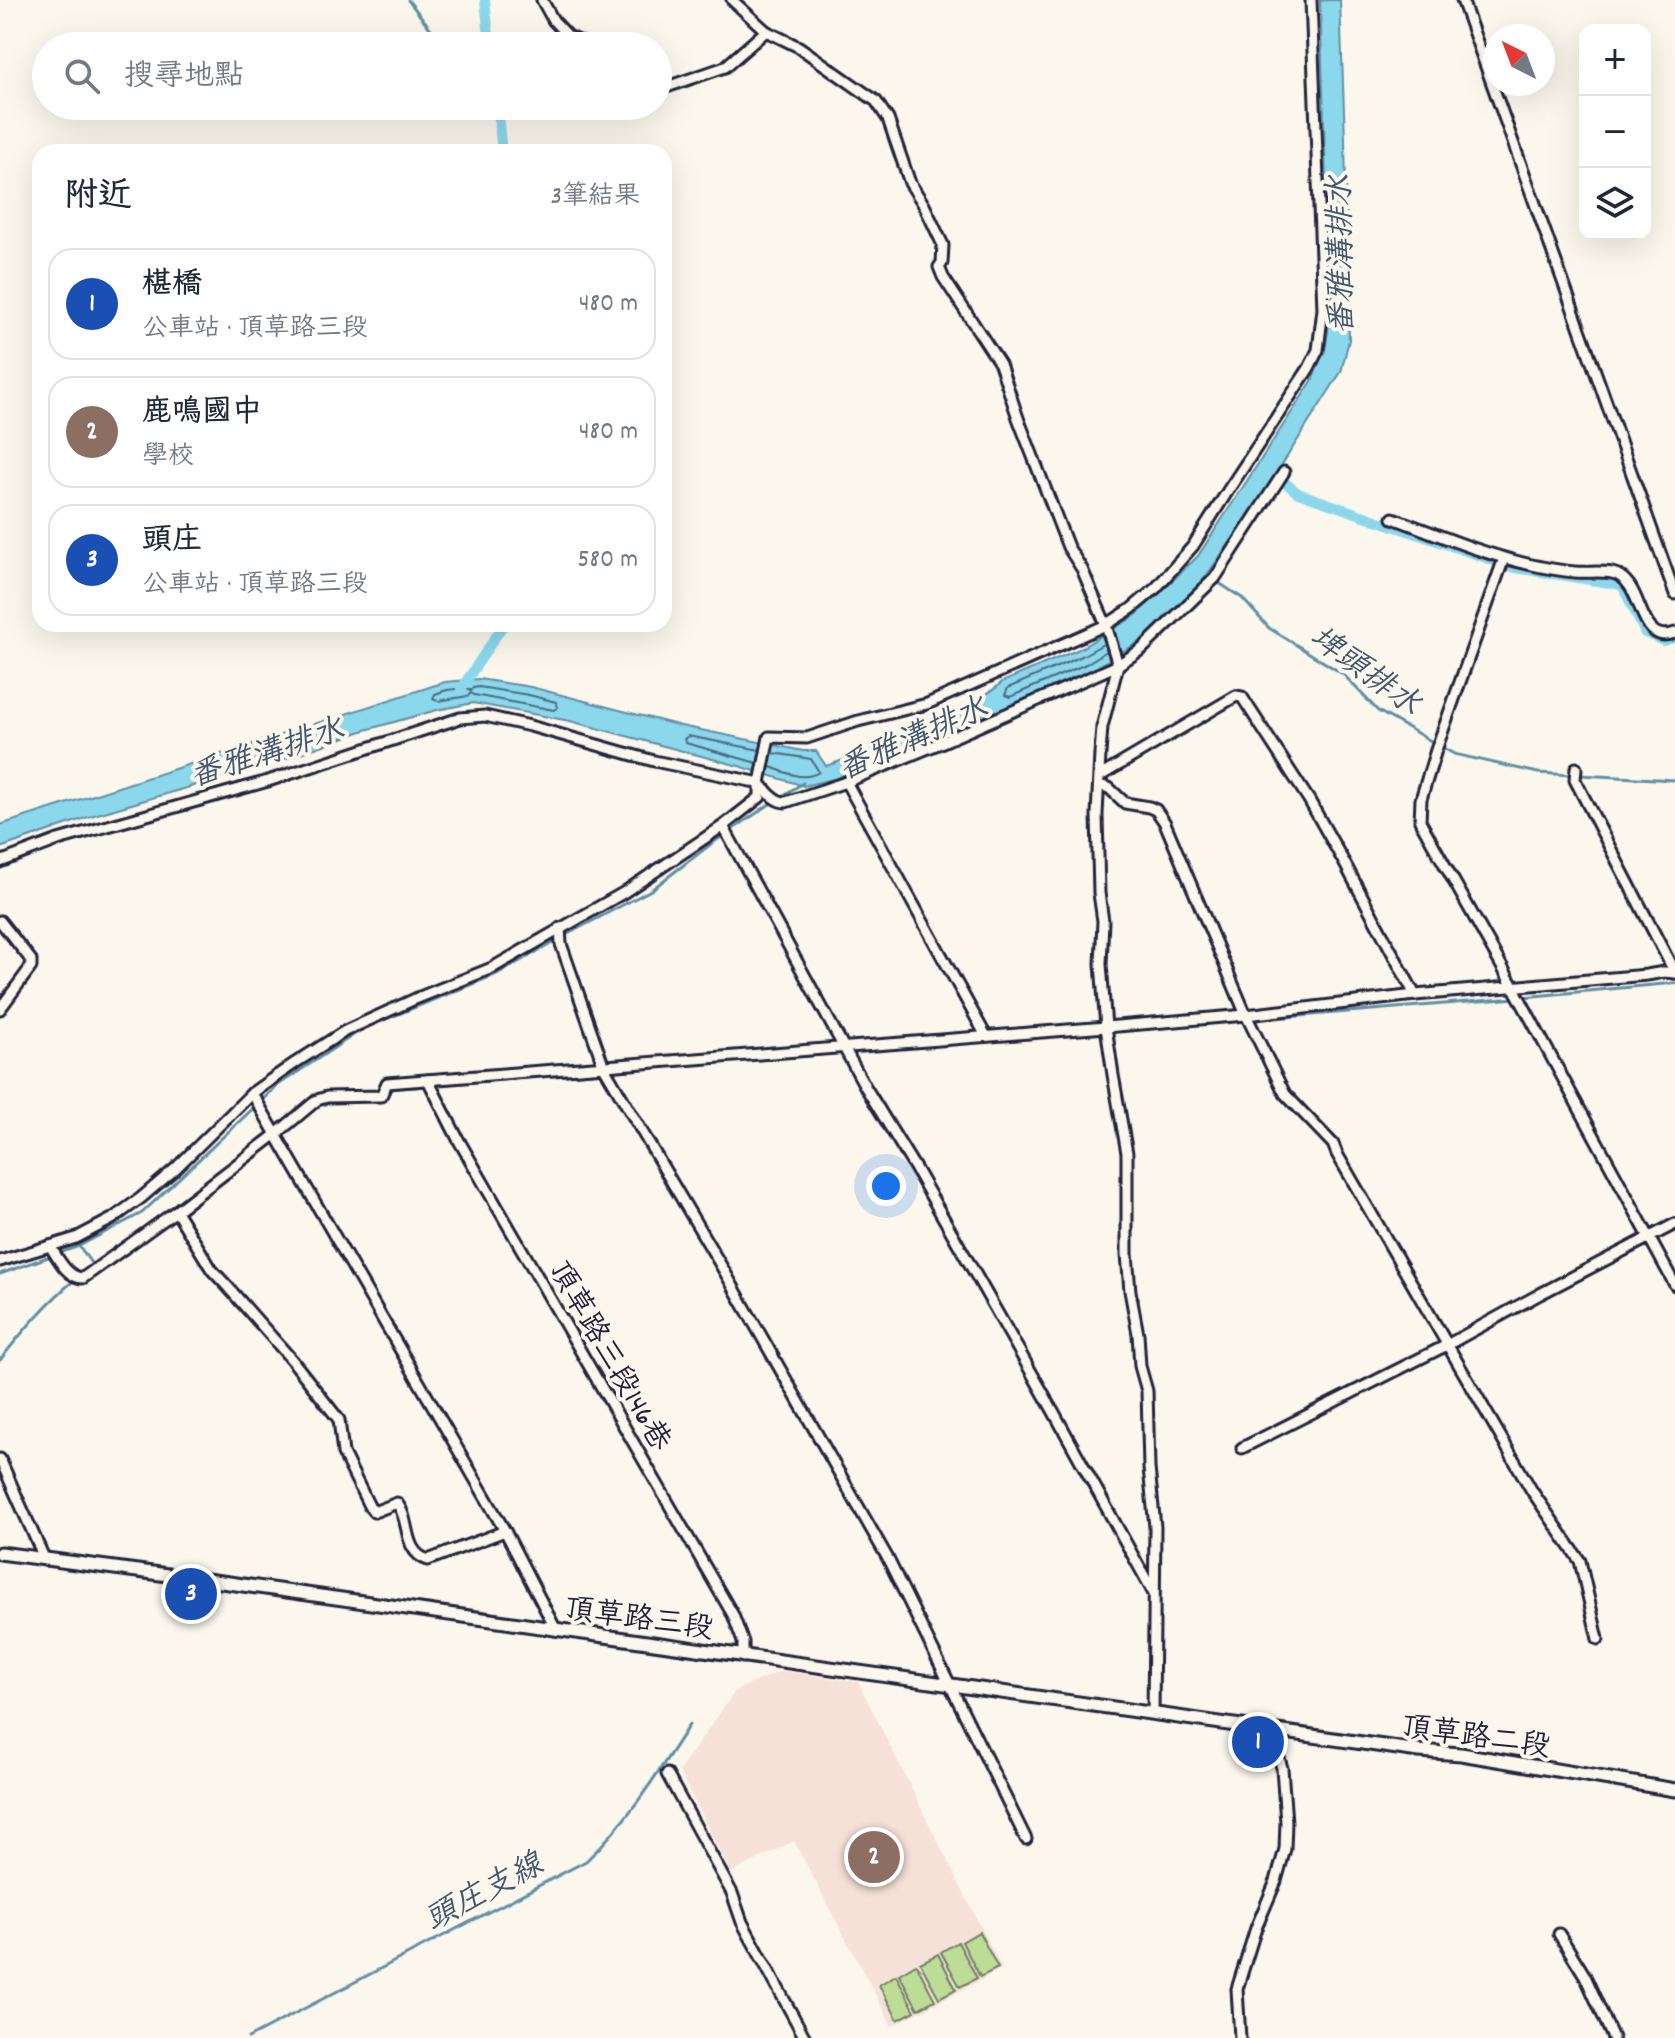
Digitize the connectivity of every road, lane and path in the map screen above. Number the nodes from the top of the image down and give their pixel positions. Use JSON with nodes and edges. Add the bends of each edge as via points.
{"nodes":[{"id":1,"x":542,"y":0,"type":"edge"},
{"id":2,"x":732,"y":0,"type":"edge"},
{"id":3,"x":1311,"y":0,"type":"edge"},
{"id":4,"x":1462,"y":0,"type":"edge"},
{"id":5,"x":766,"y":31,"type":"junction"},
{"id":6,"x":564,"y":32,"type":"edge"},
{"id":7,"x":672,"y":85,"type":"edge"},
{"id":8,"x":1284,"y":472,"type":"dead end"},
{"id":9,"x":1393,"y":518,"type":"dead end"},
{"id":10,"x":1502,"y":562,"type":"junction"},
{"id":11,"x":1675,"y":594,"type":"edge"},
{"id":12,"x":1106,"y":625,"type":"junction"},
{"id":13,"x":1675,"y":633,"type":"edge"},
{"id":14,"x":1118,"y":665,"type":"junction"},
{"id":15,"x":1576,"y":768,"type":"dead end"},
{"id":16,"x":1099,"y":781,"type":"junction"},
{"id":17,"x":846,"y":782,"type":"junction"},
{"id":18,"x":760,"y":783,"type":"junction"},
{"id":19,"x":726,"y":832,"type":"junction"},
{"id":20,"x":0,"y":862,"type":"edge"},
{"id":21,"x":0,"y":921,"type":"edge"},
{"id":22,"x":560,"y":935,"type":"junction"},
{"id":23,"x":1675,"y":973,"type":"edge"},
{"id":24,"x":1514,"y":988,"type":"junction"},
{"id":25,"x":1415,"y":995,"type":"junction"},
{"id":26,"x":0,"y":1009,"type":"edge"},
{"id":27,"x":1246,"y":1015,"type":"junction"},
{"id":28,"x":1106,"y":1027,"type":"junction"},
{"id":29,"x":986,"y":1036,"type":"junction"},
{"id":30,"x":843,"y":1047,"type":"junction"},
{"id":31,"x":604,"y":1067,"type":"junction"},
{"id":32,"x":428,"y":1080,"type":"junction"},
{"id":33,"x":252,"y":1093,"type":"junction"},
{"id":34,"x":275,"y":1135,"type":"junction"},
{"id":35,"x":176,"y":1211,"type":"junction"},
{"id":36,"x":1675,"y":1224,"type":"edge"},
{"id":37,"x":1648,"y":1238,"type":"junction"},
{"id":38,"x":50,"y":1246,"type":"junction"},
{"id":39,"x":0,"y":1261,"type":"edge"},
{"id":40,"x":1675,"y":1285,"type":"edge"},
{"id":41,"x":1447,"y":1345,"type":"junction"},
{"id":42,"x":1242,"y":1448,"type":"dead end"},
{"id":43,"x":0,"y":1459,"type":"edge"},
{"id":44,"x":505,"y":1531,"type":"junction"},
{"id":45,"x":0,"y":1553,"type":"edge"},
{"id":46,"x":45,"y":1560,"type":"junction"},
{"id":47,"x":1154,"y":1595,"type":"junction"},
{"id":48,"x":556,"y":1630,"type":"junction"},
{"id":49,"x":1598,"y":1639,"type":"dead end"},
{"id":50,"x":743,"y":1657,"type":"junction"},
{"id":51,"x":951,"y":1685,"type":"junction"},
{"id":52,"x":1153,"y":1714,"type":"junction"},
{"id":53,"x":1271,"y":1730,"type":"junction"},
{"id":54,"x":667,"y":1774,"type":"dead end"},
{"id":55,"x":1675,"y":1790,"type":"edge"},
{"id":56,"x":1026,"y":1839,"type":"dead end"},
{"id":57,"x":1559,"y":1934,"type":"dead end"},
{"id":58,"x":805,"y":2038,"type":"edge"},
{"id":59,"x":1240,"y":2038,"type":"edge"},
{"id":60,"x":1613,"y":2038,"type":"edge"}],
"edges":[{"from":1,"to":6,"type":"street"},
{"from":2,"to":5,"type":"street"},
{"from":3,"to":12,"type":"street","via":[[1323,309],[1318,350],[1193,546],[1156,588]]},
{"from":4,"to":11,"type":"street"},
{"from":5,"to":7,"type":"street","via":[[725,67]]},
{"from":5,"to":12,"type":"street","via":[[799,47],[876,101],[888,119],[910,183],[943,245],[943,277],[1000,364],[1068,547]]},
{"from":8,"to":14,"type":"street","via":[[1215,578],[1142,649]]},
{"from":9,"to":10,"type":"street"},
{"from":10,"to":13,"type":"street","via":[[1613,573],[1631,587],[1649,628],[1659,635]]},
{"from":10,"to":24,"type":"street","via":[[1437,746],[1420,821]]},
{"from":12,"to":14,"type":"street"},
{"from":12,"to":18,"type":"street","via":[[927,704],[807,738],[769,737]]},
{"from":14,"to":16,"type":"street","via":[[1102,727]]},
{"from":14,"to":17,"type":"street"},
{"from":15,"to":23,"type":"street","via":[[1575,780]]},
{"from":16,"to":25,"type":"street","via":[[1242,697],[1309,800]]},
{"from":16,"to":27,"type":"street","via":[[1125,803],[1156,810],[1165,823]]},
{"from":16,"to":28,"type":"street"},
{"from":17,"to":18,"type":"street","via":[[786,802]]},
{"from":17,"to":29,"type":"street"},
{"from":18,"to":19,"type":"street","via":[[760,797]]},
{"from":18,"to":20,"type":"street","via":[[485,716],[460,718]]},
{"from":19,"to":22,"type":"street"},
{"from":19,"to":30,"type":"street"},
{"from":21,"to":26,"type":"street","via":[[31,967]]},
{"from":22,"to":31,"type":"street"},
{"from":22,"to":33,"type":"street","via":[[345,1031]]},
{"from":23,"to":24,"type":"street"},
{"from":24,"to":25,"type":"street"},
{"from":24,"to":37,"type":"street"},
{"from":25,"to":27,"type":"street"},
{"from":27,"to":28,"type":"street"},
{"from":27,"to":41,"type":"street","via":[[1285,1094],[1333,1144]]},
{"from":28,"to":29,"type":"street"},
{"from":28,"to":47,"type":"street","via":[[1127,1153],[1127,1254],[1147,1391]]},
{"from":29,"to":30,"type":"street"},
{"from":30,"to":31,"type":"street"},
{"from":30,"to":47,"type":"street"},
{"from":31,"to":32,"type":"street"},
{"from":31,"to":51,"type":"street","via":[[873,1531]]},
{"from":32,"to":34,"type":"street","via":[[387,1083],[381,1096],[317,1100]]},
{"from":32,"to":50,"type":"street","name":"頂草路三段146巷","via":[[733,1615]]},
{"from":33,"to":34,"type":"street"},
{"from":33,"to":38,"type":"street","via":[[141,1198],[76,1238]]},
{"from":34,"to":35,"type":"street"},
{"from":34,"to":44,"type":"street"},
{"from":35,"to":38,"type":"street","via":[[83,1278],[67,1272]]},
{"from":35,"to":44,"type":"street","via":[[217,1277],[339,1420],[343,1453],[369,1506],[374,1512],[397,1503],[402,1509],[416,1554],[428,1560]]},
{"from":36,"to":37,"type":"street"},
{"from":37,"to":40,"type":"street"},
{"from":37,"to":41,"type":"street"},
{"from":38,"to":39,"type":"street"},
{"from":41,"to":42,"type":"street"},
{"from":41,"to":49,"type":"street","via":[[1532,1491],[1580,1561]]},
{"from":43,"to":46,"type":"street"},
{"from":44,"to":48,"type":"street"},
{"from":45,"to":46,"type":"street","name":"頂草路三段"},
{"from":46,"to":48,"type":"street","name":"頂草路三段"},
{"from":47,"to":52,"type":"street"},
{"from":48,"to":50,"type":"street","name":"頂草路三段"},
{"from":50,"to":51,"type":"street","name":"頂草路三段"},
{"from":51,"to":52,"type":"street","name":"頂草路三段"},
{"from":51,"to":56,"type":"street"},
{"from":52,"to":53,"type":"street","name":"頂草路三段"},
{"from":53,"to":55,"type":"street","name":"頂草路二段","via":[[1461,1754]]},
{"from":53,"to":59,"type":"street","via":[[1282,1768],[1285,1849],[1237,1989]]},
{"from":54,"to":58,"type":"street"},
{"from":57,"to":60,"type":"street"}]}
